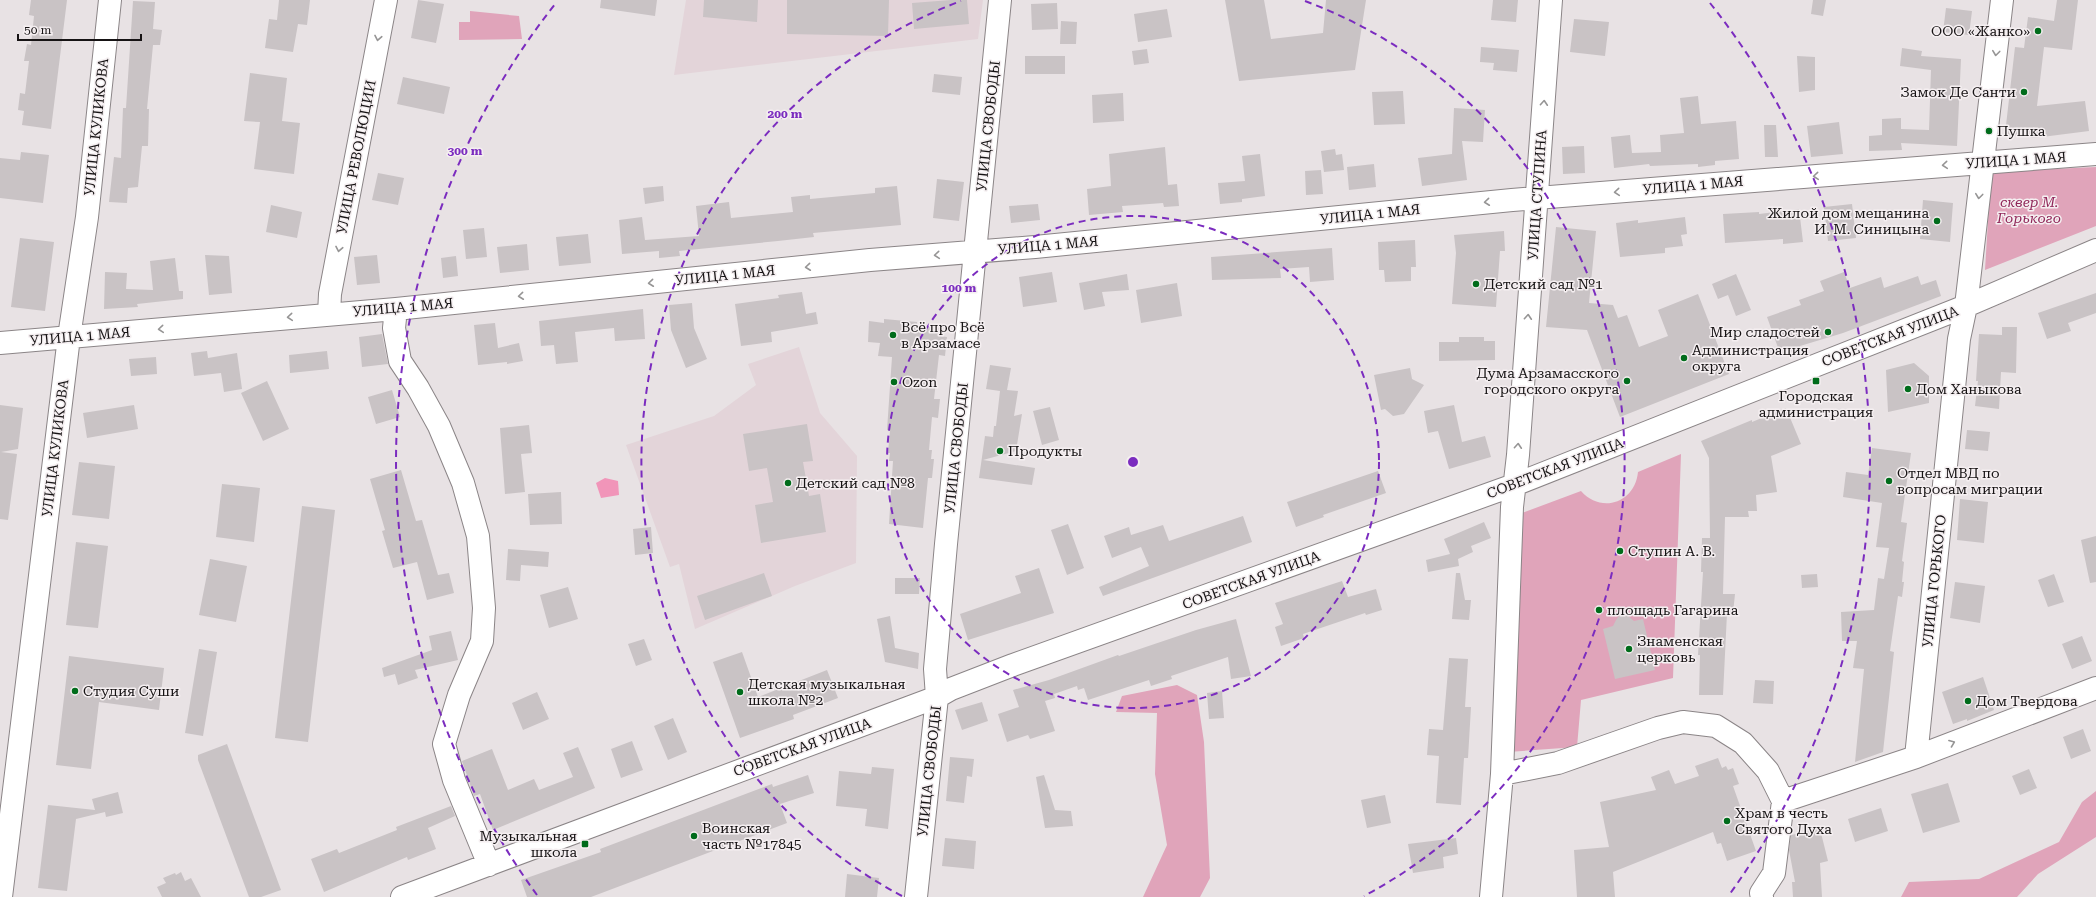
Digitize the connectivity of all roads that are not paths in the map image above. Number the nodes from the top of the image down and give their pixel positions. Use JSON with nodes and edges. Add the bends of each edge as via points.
{"nodes":[{"id":1,"x":110,"y":0,"type":"edge"},
{"id":2,"x":386,"y":0,"type":"edge"},
{"id":3,"x":1000,"y":0,"type":"edge"},
{"id":4,"x":1551,"y":0,"type":"edge"},
{"id":5,"x":2002,"y":0,"type":"edge"},
{"id":6,"x":2096,"y":154,"type":"edge"},
{"id":7,"x":1983,"y":162,"type":"junction"},
{"id":8,"x":1537,"y":198,"type":"junction"},
{"id":9,"x":2096,"y":250,"type":"edge"},
{"id":10,"x":976,"y":251,"type":"junction"},
{"id":11,"x":1966,"y":306,"type":"junction"},
{"id":12,"x":396,"y":309,"type":"junction"},
{"id":13,"x":329,"y":314,"type":"junction"},
{"id":14,"x":69,"y":337,"type":"junction"},
{"id":15,"x":0,"y":343,"type":"edge"},
{"id":16,"x":1514,"y":485,"type":"junction"},
{"id":17,"x":2096,"y":688,"type":"edge"},
{"id":18,"x":937,"y":697,"type":"junction"},
{"id":19,"x":1916,"y":757,"type":"junction"},
{"id":20,"x":1502,"y":774,"type":"junction"},
{"id":21,"x":1784,"y":801,"type":"junction"},
{"id":22,"x":489,"y":865,"type":"junction"},
{"id":23,"x":1,"y":897,"type":"edge"},
{"id":24,"x":402,"y":897,"type":"edge"},
{"id":25,"x":916,"y":897,"type":"edge"},
{"id":26,"x":1491,"y":897,"type":"edge"},
{"id":27,"x":1762,"y":897,"type":"edge"}],
"edges":[{"from":1,"to":14,"type":"street","name":"УЛИЦА КУЛИКОВА","via":[[86,217]]},
{"from":2,"to":13,"type":"street","name":"УЛИЦА РЕВОЛЮЦИИ","one_way":true,"via":[[330,294]]},
{"from":3,"to":10,"type":"street","name":"УЛИЦА СВОБОДЫ"},
{"from":8,"to":4,"type":"street","name":"УЛИЦА СТУПИНА","one_way":true},
{"from":5,"to":7,"type":"street","name":"УЛИЦА ГОРЬКОГО","one_way":true},
{"from":6,"to":7,"type":"street","name":"УЛИЦА 1 МАЯ"},
{"from":7,"to":8,"type":"street","name":"УЛИЦА 1 МАЯ","one_way":true},
{"from":7,"to":11,"type":"street","name":"УЛИЦА ГОРЬКОГО","one_way":true},
{"from":8,"to":10,"type":"street","name":"УЛИЦА 1 МАЯ","one_way":true},
{"from":16,"to":8,"type":"street","name":"УЛИЦА СТУПИНА","one_way":true},
{"from":9,"to":11,"type":"street","name":"СОВЕТСКАЯ УЛИЦА"},
{"from":10,"to":12,"type":"street","name":"УЛИЦА 1 МАЯ","one_way":true},
{"from":10,"to":18,"type":"street","name":"УЛИЦА СВОБОДЫ","via":[[935,669]]},
{"from":11,"to":16,"type":"street","name":"СОВЕТСКАЯ УЛИЦА"},
{"from":11,"to":19,"type":"street","name":"УЛИЦА ГОРЬКОГО","via":[[1958,347]]},
{"from":12,"to":13,"type":"street","name":"УЛИЦА 1 МАЯ"},
{"from":12,"to":22,"type":"street","via":[[394,328],[400,361],[439,426],[463,483],[478,536],[484,608],[482,641],[458,694],[444,744],[454,780]]},
{"from":13,"to":14,"type":"street","name":"УЛИЦА 1 МАЯ","one_way":true},
{"from":14,"to":15,"type":"street","name":"УЛИЦА 1 МАЯ"},
{"from":14,"to":23,"type":"street","name":"УЛИЦА КУЛИКОВА"},
{"from":16,"to":18,"type":"street","name":"СОВЕТСКАЯ УЛИЦА","via":[[1006,668]]},
{"from":16,"to":20,"type":"street"},
{"from":19,"to":17,"type":"street","one_way":true},
{"from":18,"to":22,"type":"street","name":"СОВЕТСКАЯ УЛИЦА"},
{"from":18,"to":25,"type":"street","name":"УЛИЦА СВОБОДЫ"},
{"from":19,"to":21,"type":"street"},
{"from":20,"to":21,"type":"street","via":[[1558,763],[1682,722],[1716,726],[1743,743],[1768,771]]},
{"from":20,"to":26,"type":"street"},
{"from":21,"to":27,"type":"street","via":[[1774,873],[1761,893]]},
{"from":22,"to":24,"type":"street","name":"СОВЕТСКАЯ УЛИЦА"}]}
